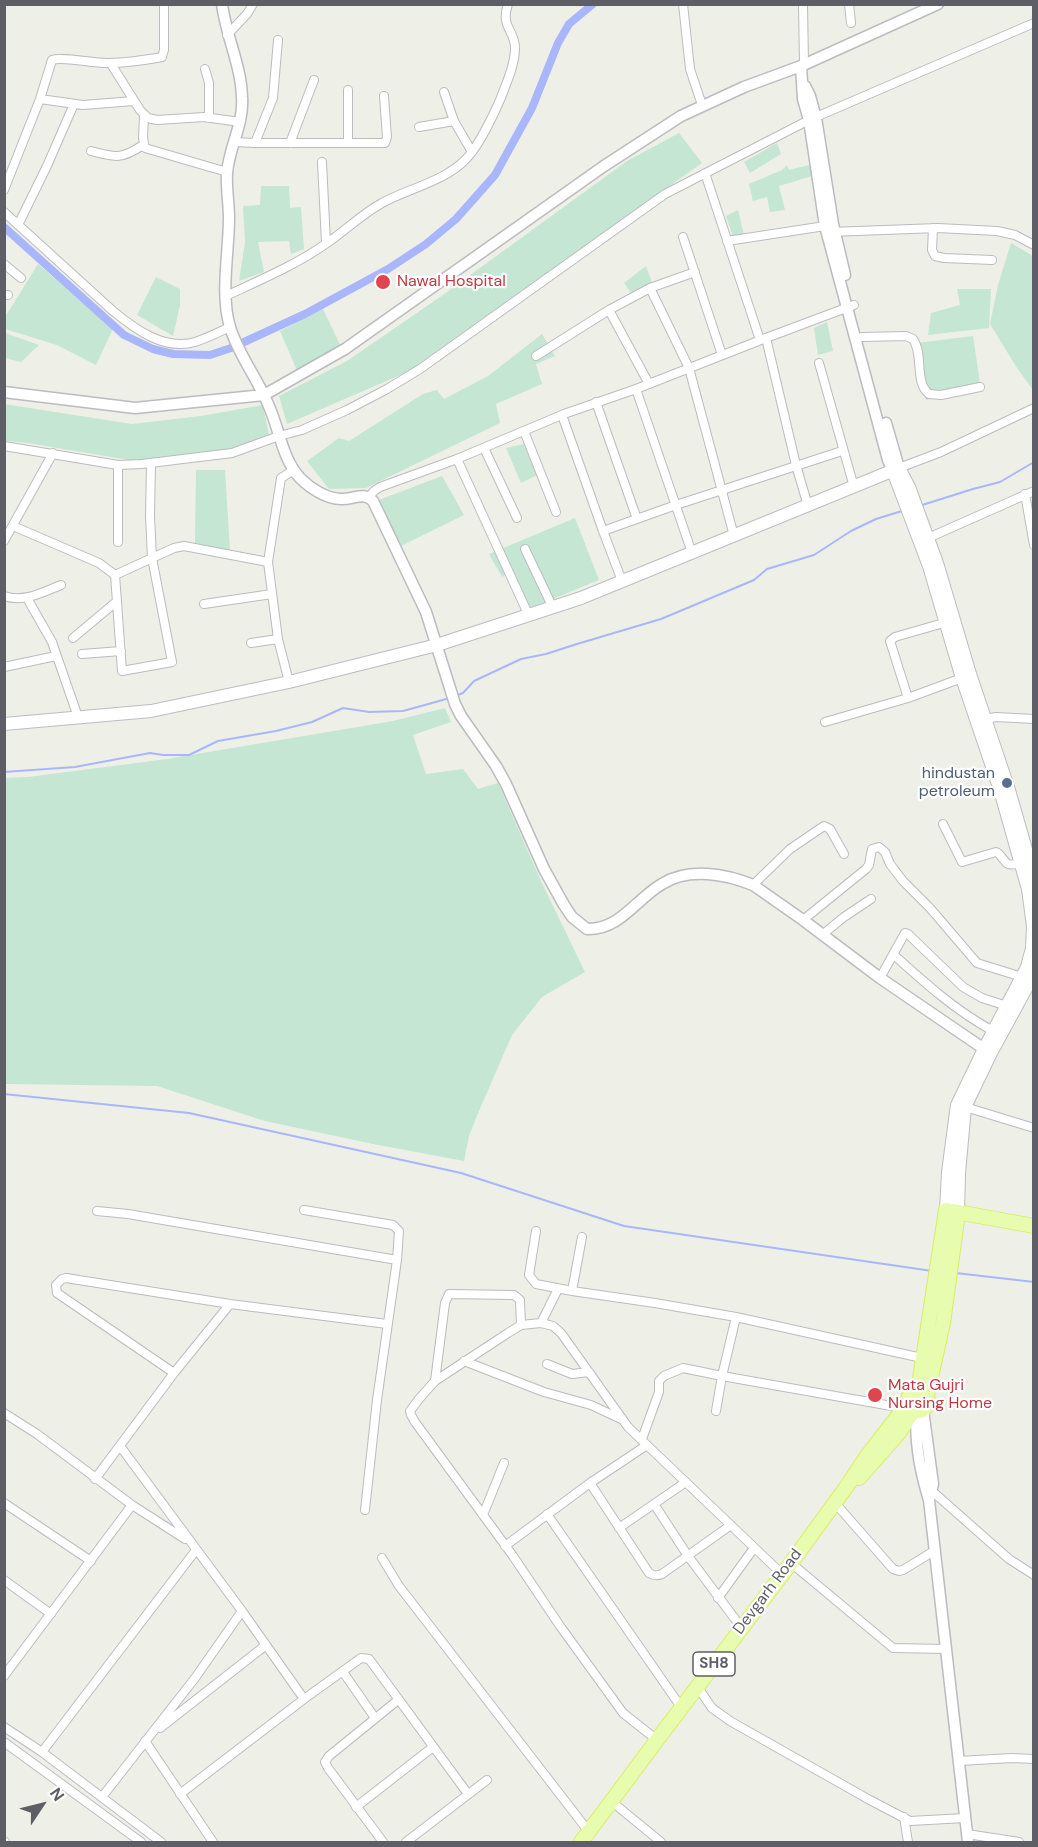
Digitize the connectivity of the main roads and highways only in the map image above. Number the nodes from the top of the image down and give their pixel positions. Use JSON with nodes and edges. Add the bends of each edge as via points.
{"nodes":[{"id":1,"x":917,"y":519,"type":"junction"},
{"id":2,"x":981,"y":720,"type":"junction"},
{"id":3,"x":4,"y":724,"type":"edge"},
{"id":4,"x":1028,"y":857,"type":"edge"},
{"id":5,"x":1034,"y":877,"type":"edge"},
{"id":6,"x":1031,"y":975,"type":"edge"},
{"id":7,"x":988,"y":1051,"type":"junction"},
{"id":8,"x":952,"y":1212,"type":"junction"},
{"id":9,"x":1034,"y":1226,"type":"edge"},
{"id":10,"x":941,"y":1296,"type":"junction"},
{"id":11,"x":922,"y":1393,"type":"junction"},
{"id":12,"x":585,"y":1837,"type":"edge"}],
"edges":[{"from":1,"to":2,"type":"main road","via":[[962,678]]},
{"from":1,"to":2,"type":"main road","via":[[928,538],[955,620]]},
{"from":1,"to":3,"type":"main road","via":[[896,470],[554,608],[437,645],[151,711]]},
{"from":2,"to":4,"type":"main road"},
{"from":4,"to":5,"type":"main road"},
{"from":4,"to":6,"type":"main road","via":[[1033,926],[1027,967]]},
{"from":6,"to":7,"type":"main road"},
{"from":6,"to":7,"type":"main road","via":[[1007,1006],[993,1031]]},
{"from":7,"to":8,"type":"main road","via":[[961,1106],[959,1173]]},
{"from":8,"to":9,"type":"main road"},
{"from":8,"to":10,"type":"main road"},
{"from":10,"to":11,"type":"main road","via":[[922,1358]]},
{"from":10,"to":11,"type":"main road","via":[[933,1371]]},
{"from":11,"to":12,"type":"main road","name":"Devgarh Road","number":"SH8","via":[[909,1396],[913,1408],[856,1471]]}]}
